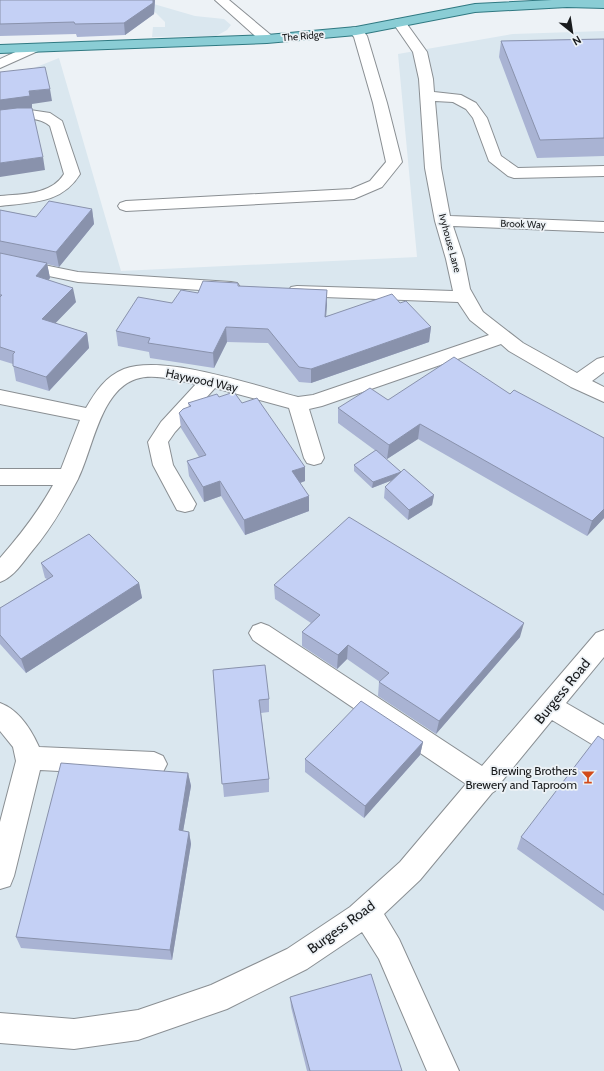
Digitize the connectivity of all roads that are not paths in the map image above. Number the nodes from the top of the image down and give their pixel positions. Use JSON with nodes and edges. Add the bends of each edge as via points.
{"nodes":[{"id":1,"x":221,"y":0,"type":"edge"},
{"id":2,"x":515,"y":2,"type":"edge"},
{"id":3,"x":604,"y":4,"type":"edge"},
{"id":4,"x":399,"y":23,"type":"junction"},
{"id":5,"x":356,"y":30,"type":"junction"},
{"id":6,"x":267,"y":39,"type":"junction"},
{"id":7,"x":33,"y":48,"type":"junction"},
{"id":8,"x":0,"y":49,"type":"edge"},
{"id":9,"x":0,"y":64,"type":"edge"},
{"id":10,"x":428,"y":96,"type":"junction"},
{"id":11,"x":0,"y":118,"type":"edge"},
{"id":12,"x":604,"y":171,"type":"edge"},
{"id":13,"x":0,"y":201,"type":"edge"},
{"id":14,"x":126,"y":206,"type":"dead end"},
{"id":15,"x":443,"y":221,"type":"junction"},
{"id":16,"x":604,"y":227,"type":"edge"},
{"id":17,"x":0,"y":261,"type":"edge"},
{"id":18,"x":245,"y":288,"type":"edge"},
{"id":19,"x":285,"y":290,"type":"edge"},
{"id":20,"x":464,"y":297,"type":"junction"},
{"id":21,"x":503,"y":337,"type":"junction"},
{"id":22,"x":604,"y":363,"type":"edge"},
{"id":23,"x":211,"y":380,"type":"junction"},
{"id":24,"x":578,"y":382,"type":"junction"},
{"id":25,"x":604,"y":395,"type":"edge"},
{"id":26,"x":0,"y":397,"type":"edge"},
{"id":27,"x":298,"y":404,"type":"junction"},
{"id":28,"x":92,"y":416,"type":"junction"},
{"id":29,"x":314,"y":458,"type":"dead end"},
{"id":30,"x":0,"y":477,"type":"edge"},
{"id":31,"x":68,"y":477,"type":"junction"},
{"id":32,"x":185,"y":504,"type":"dead end"},
{"id":33,"x":0,"y":573,"type":"edge"},
{"id":34,"x":261,"y":633,"type":"dead end"},
{"id":35,"x":601,"y":648,"type":"edge"},
{"id":36,"x":550,"y":706,"type":"junction"},
{"id":37,"x":0,"y":714,"type":"edge"},
{"id":38,"x":604,"y":738,"type":"edge"},
{"id":39,"x":28,"y":758,"type":"junction"},
{"id":40,"x":154,"y":764,"type":"dead end"},
{"id":41,"x":486,"y":783,"type":"junction"},
{"id":42,"x":0,"y":876,"type":"edge"},
{"id":43,"x":365,"y":913,"type":"junction"},
{"id":44,"x":0,"y":1028,"type":"edge"},
{"id":45,"x":443,"y":1071,"type":"edge"}],
"edges":[{"from":1,"to":6,"type":"street"},
{"from":2,"to":3,"type":"main road","name":"The Ridge"},
{"from":2,"to":4,"type":"main road","name":"The Ridge"},
{"from":4,"to":5,"type":"main road","name":"The Ridge"},
{"from":4,"to":10,"type":"street","name":"Ivyhouse Lane","via":[[420,52]]},
{"from":5,"to":6,"type":"main road","name":"The Ridge"},
{"from":5,"to":14,"type":"street","via":[[380,103],[394,162],[376,184],[354,194]]},
{"from":6,"to":7,"type":"main road","name":"The Ridge"},
{"from":7,"to":8,"type":"main road","name":"The Ridge"},
{"from":7,"to":9,"type":"street"},
{"from":10,"to":12,"type":"street","via":[[456,98],[471,106],[480,118],[494,158],[514,173]]},
{"from":10,"to":15,"type":"street","name":"Ivyhouse Lane","via":[[433,168]]},
{"from":11,"to":13,"type":"street","via":[[31,115],[53,119],[57,124],[72,174],[66,184],[50,192]]},
{"from":15,"to":16,"type":"street","name":"Brook Way"},
{"from":15,"to":20,"type":"street","name":"Ivyhouse Lane"},
{"from":17,"to":18,"type":"street","via":[[78,277]]},
{"from":19,"to":20,"type":"street"},
{"from":20,"to":21,"type":"street","name":"Ivyhouse Lane","via":[[476,316]]},
{"from":21,"to":24,"type":"street","name":"Ivyhouse Lane"},
{"from":21,"to":27,"type":"street","name":"Haywood Way","via":[[315,401]]},
{"from":22,"to":24,"type":"street"},
{"from":23,"to":27,"type":"street","name":"Haywood Way"},
{"from":23,"to":28,"type":"street","name":"Haywood Way","via":[[164,372],[130,374],[112,384]]},
{"from":23,"to":32,"type":"street","via":[[168,427],[158,442],[163,465]]},
{"from":24,"to":25,"type":"street","name":"Ivyhouse Lane"},
{"from":26,"to":28,"type":"street"},
{"from":27,"to":29,"type":"street"},
{"from":28,"to":31,"type":"street","name":"Haywood Way"},
{"from":30,"to":31,"type":"street"},
{"from":31,"to":33,"type":"street","name":"Haywood Way","via":[[33,535]]},
{"from":34,"to":41,"type":"street"},
{"from":35,"to":36,"type":"street","name":"Burgess Road"},
{"from":36,"to":38,"type":"street"},
{"from":36,"to":41,"type":"street","name":"Burgess Road"},
{"from":37,"to":39,"type":"street","via":[[21,736],[28,750]]},
{"from":39,"to":40,"type":"street"},
{"from":39,"to":42,"type":"street"},
{"from":41,"to":43,"type":"street","name":"Burgess Road","via":[[410,871]]},
{"from":43,"to":44,"type":"street","name":"Burgess Road","via":[[297,958],[216,998],[138,1025],[74,1034]]},
{"from":43,"to":45,"type":"street","via":[[389,949]]}]}
